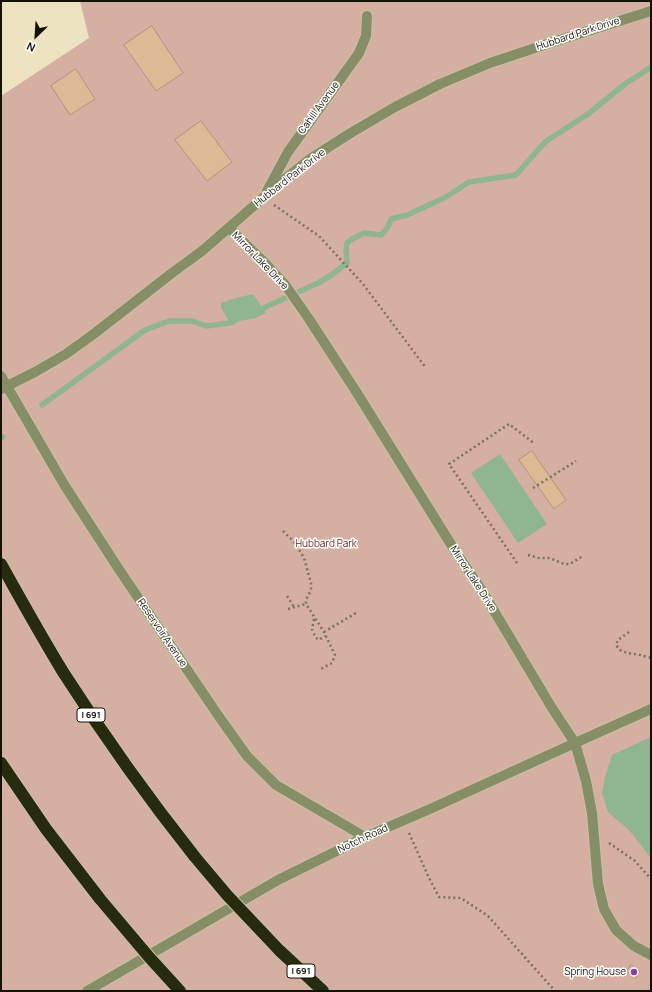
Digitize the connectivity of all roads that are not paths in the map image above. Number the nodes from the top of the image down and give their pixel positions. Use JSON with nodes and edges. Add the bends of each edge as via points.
{"nodes":[{"id":1,"x":651,"y":11,"type":"edge"},
{"id":2,"x":367,"y":16,"type":"dead end"},
{"id":3,"x":264,"y":198,"type":"junction"},
{"id":4,"x":229,"y":228,"type":"junction"},
{"id":5,"x":1,"y":376,"type":"edge"},
{"id":6,"x":4,"y":387,"type":"edge"},
{"id":7,"x":1,"y":564,"type":"edge"},
{"id":8,"x":651,"y":709,"type":"edge"},
{"id":9,"x":575,"y":743,"type":"junction"},
{"id":10,"x":1,"y":763,"type":"edge"},
{"id":11,"x":365,"y":837,"type":"junction"},
{"id":12,"x":651,"y":955,"type":"edge"},
{"id":13,"x":87,"y":991,"type":"edge"},
{"id":14,"x":180,"y":991,"type":"edge"},
{"id":15,"x":323,"y":991,"type":"edge"}],
"edges":[{"from":1,"to":3,"type":"street","name":"Hubbard Park Drive","via":[[490,63],[440,84],[310,159]]},
{"from":2,"to":3,"type":"street","name":"Cahill Avenue","via":[[366,36],[359,53],[288,152]]},
{"from":3,"to":4,"type":"street","name":"Hubbard Park Drive"},
{"from":4,"to":6,"type":"street","name":"Hubbard Park Drive","via":[[95,334],[66,354]]},
{"from":4,"to":9,"type":"street","name":"Mirror Lake Drive","via":[[286,286],[309,318],[481,589],[548,703]]},
{"from":5,"to":6,"type":"street","name":"Reservoir Avenue"},
{"from":6,"to":11,"type":"street","name":"Reservoir Avenue","via":[[120,572],[247,756],[276,785]]},
{"from":7,"to":15,"type":"highway","number":"I 691","bridge":true,"via":[[66,676],[142,787],[227,895],[279,950]]},
{"from":8,"to":9,"type":"street","name":"Notch Road"},
{"from":9,"to":11,"type":"street","name":"Notch Road"},
{"from":9,"to":12,"type":"street","name":"Mirror Lake Drive","via":[[592,813],[598,884],[604,908],[616,930],[634,946]]},
{"from":10,"to":14,"type":"highway","bridge":true,"via":[[46,829],[100,900]]},
{"from":11,"to":13,"type":"street","name":"Notch Road","via":[[278,880]]}]}
